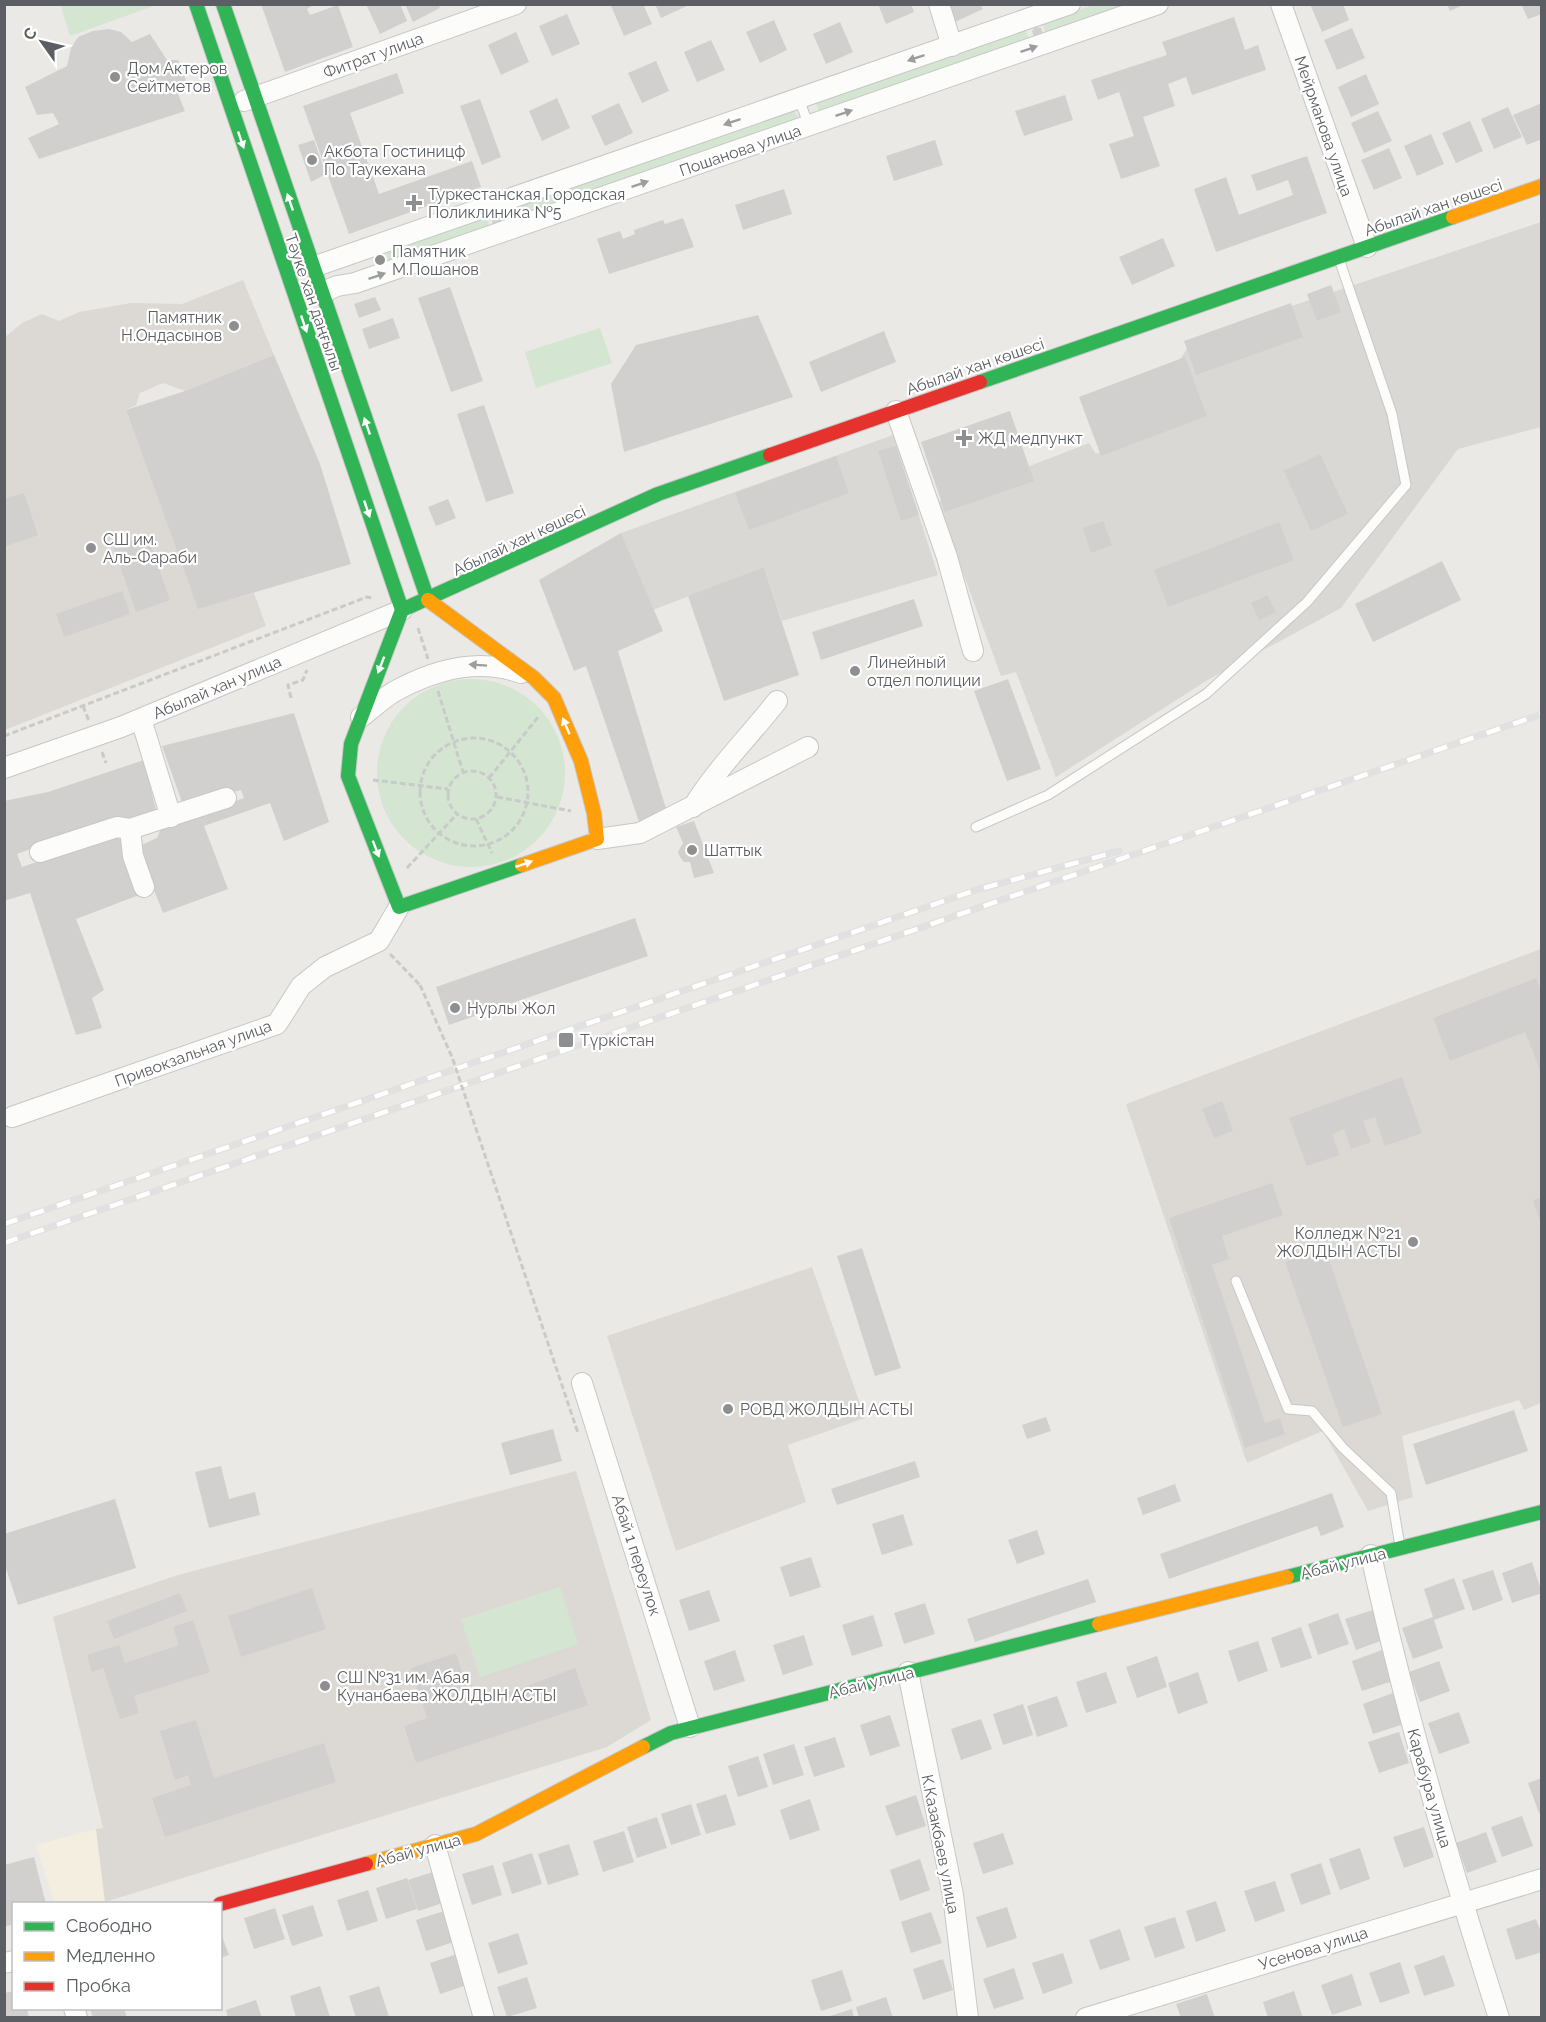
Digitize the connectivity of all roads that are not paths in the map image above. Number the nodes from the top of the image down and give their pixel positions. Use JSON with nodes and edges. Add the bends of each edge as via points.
{"nodes":[{"id":1,"x":196,"y":4,"type":"edge"},
{"id":2,"x":223,"y":4,"type":"edge"},
{"id":3,"x":516,"y":4,"type":"edge"},
{"id":4,"x":939,"y":4,"type":"edge"},
{"id":5,"x":1070,"y":4,"type":"edge"},
{"id":6,"x":1158,"y":4,"type":"edge"},
{"id":7,"x":1281,"y":4,"type":"edge"},
{"id":8,"x":463,"y":13,"type":"edge"},
{"id":9,"x":952,"y":46,"type":"junction"},
{"id":10,"x":254,"y":97,"type":"junction"},
{"id":11,"x":799,"y":99,"type":"junction"},
{"id":12,"x":230,"y":107,"type":"junction"},
{"id":13,"x":809,"y":126,"type":"junction"},
{"id":14,"x":1542,"y":186,"type":"edge"},
{"id":15,"x":1366,"y":247,"type":"junction"},
{"id":16,"x":1339,"y":257,"type":"junction"},
{"id":17,"x":313,"y":267,"type":"junction"},
{"id":18,"x":321,"y":293,"type":"junction"},
{"id":19,"x":896,"y":411,"type":"junction"},
{"id":20,"x":428,"y":600,"type":"junction"},
{"id":21,"x":402,"y":610,"type":"junction"},
{"id":22,"x":973,"y":651,"type":"dead end"},
{"id":23,"x":534,"y":678,"type":"junction"},
{"id":24,"x":777,"y":701,"type":"dead end"},
{"id":25,"x":361,"y":717,"type":"junction"},
{"id":26,"x":141,"y":719,"type":"junction"},
{"id":27,"x":808,"y":747,"type":"dead end"},
{"id":28,"x":4,"y":768,"type":"edge"},
{"id":29,"x":226,"y":798,"type":"dead end"},
{"id":30,"x":693,"y":807,"type":"junction"},
{"id":31,"x":171,"y":818,"type":"junction"},
{"id":32,"x":976,"y":826,"type":"dead end"},
{"id":33,"x":129,"y":829,"type":"junction"},
{"id":34,"x":597,"y":839,"type":"junction"},
{"id":35,"x":40,"y":852,"type":"dead end"},
{"id":36,"x":144,"y":887,"type":"dead end"},
{"id":37,"x":399,"y":907,"type":"junction"},
{"id":38,"x":12,"y":1117,"type":"dead end"},
{"id":39,"x":1236,"y":1281,"type":"dead end"},
{"id":40,"x":582,"y":1383,"type":"dead end"},
{"id":41,"x":1542,"y":1512,"type":"edge"},
{"id":42,"x":1400,"y":1548,"type":"junction"},
{"id":43,"x":1371,"y":1555,"type":"junction"},
{"id":44,"x":908,"y":1672,"type":"junction"},
{"id":45,"x":690,"y":1727,"type":"junction"},
{"id":46,"x":435,"y":1845,"type":"junction"},
{"id":47,"x":1542,"y":1879,"type":"edge"},
{"id":48,"x":1462,"y":1902,"type":"junction"},
{"id":49,"x":222,"y":1903,"type":"edge"},
{"id":50,"x":484,"y":2018,"type":"edge"},
{"id":51,"x":968,"y":2018,"type":"edge"},
{"id":52,"x":1086,"y":2018,"type":"edge"},
{"id":53,"x":1499,"y":2018,"type":"edge"}],
"edges":[{"from":1,"to":12,"type":"street","name":"Тәуке хан даңғылы"},
{"from":2,"to":10,"type":"street","name":"Тәуке хан даңғылы"},
{"from":3,"to":8,"type":"street","name":"Фитрат улица"},
{"from":4,"to":9,"type":"street"},
{"from":5,"to":9,"type":"street","name":"Пошанова улица"},
{"from":13,"to":6,"type":"street","name":"Пошанова улица","one_way":true},
{"from":7,"to":15,"type":"street","name":"Мейрманова улица"},
{"from":8,"to":10,"type":"street","name":"Фитрат улица"},
{"from":9,"to":11,"type":"street","name":"Пошанова улица","one_way":true},
{"from":10,"to":12,"type":"street","name":"Фитрат улица"},
{"from":17,"to":10,"type":"street","name":"Тәуке хан даңғылы","one_way":true},
{"from":11,"to":13,"type":"lane"},
{"from":11,"to":17,"type":"street","name":"Пошанова улица","one_way":true},
{"from":12,"to":21,"type":"street","name":"Тәуке хан даңғылы","one_way":true},
{"from":18,"to":13,"type":"street","name":"Пошанова улица","one_way":true},
{"from":14,"to":15,"type":"street","name":"Абылай хан көшесі"},
{"from":15,"to":16,"type":"street","name":"Абылай хан көшесі"},
{"from":16,"to":19,"type":"street","name":"Абылай хан көшесі"},
{"from":16,"to":32,"type":"lane","via":[[1392,414],[1406,485],[1307,602],[1206,694],[1048,795]]},
{"from":17,"to":18,"type":"street","name":"Тәуке хан даңғылы"},
{"from":20,"to":18,"type":"street","name":"Тәуке хан даңғылы","one_way":true},
{"from":19,"to":20,"type":"street","name":"Абылай хан көшесі","via":[[658,494]]},
{"from":19,"to":22,"type":"street","via":[[946,557]]},
{"from":20,"to":21,"type":"street","name":"Абылай хан улица"},
{"from":20,"to":23,"type":"street"},
{"from":21,"to":25,"type":"street","one_way":true},
{"from":21,"to":26,"type":"street","name":"Абылай хан улица"},
{"from":23,"to":25,"type":"street","one_way":true,"via":[[506,667],[466,664],[398,689]]},
{"from":34,"to":23,"type":"street","one_way":true,"via":[[580,761],[554,698]]},
{"from":24,"to":30,"type":"street","via":[[714,774]]},
{"from":25,"to":37,"type":"street","one_way":true,"via":[[351,744],[348,776]]},
{"from":26,"to":28,"type":"street","name":"Абылай хан улица"},
{"from":26,"to":31,"type":"street"},
{"from":27,"to":30,"type":"street"},
{"from":29,"to":31,"type":"street"},
{"from":30,"to":34,"type":"street","via":[[640,833]]},
{"from":31,"to":33,"type":"street"},
{"from":33,"to":35,"type":"street","via":[[117,826]]},
{"from":33,"to":36,"type":"street"},
{"from":37,"to":34,"type":"street","one_way":true},
{"from":37,"to":38,"type":"street","name":"Привокзальная улица","via":[[379,941],[325,966],[301,986],[277,1024]]},
{"from":39,"to":42,"type":"lane","via":[[1288,1409],[1312,1411],[1342,1448],[1391,1492]]},
{"from":40,"to":45,"type":"street","name":"Абай 1 переулок"},
{"from":41,"to":42,"type":"street","name":"Абай улица"},
{"from":42,"to":43,"type":"street","name":"Абай улица"},
{"from":43,"to":44,"type":"street","name":"Абай улица"},
{"from":43,"to":48,"type":"street","name":"Карабура улица","via":[[1395,1663]]},
{"from":44,"to":45,"type":"street","name":"Абай улица"},
{"from":44,"to":51,"type":"street","name":"К.Казакбаев улица","via":[[953,1895]]},
{"from":45,"to":46,"type":"street","name":"Абай улица","via":[[671,1733],[476,1834]]},
{"from":46,"to":49,"type":"street","name":"Абай улица"},
{"from":46,"to":50,"type":"street"},
{"from":47,"to":48,"type":"street","name":"Усенова улица"},
{"from":48,"to":52,"type":"street","name":"Усенова улица"},
{"from":48,"to":53,"type":"street","name":"Карабура улица"}]}
